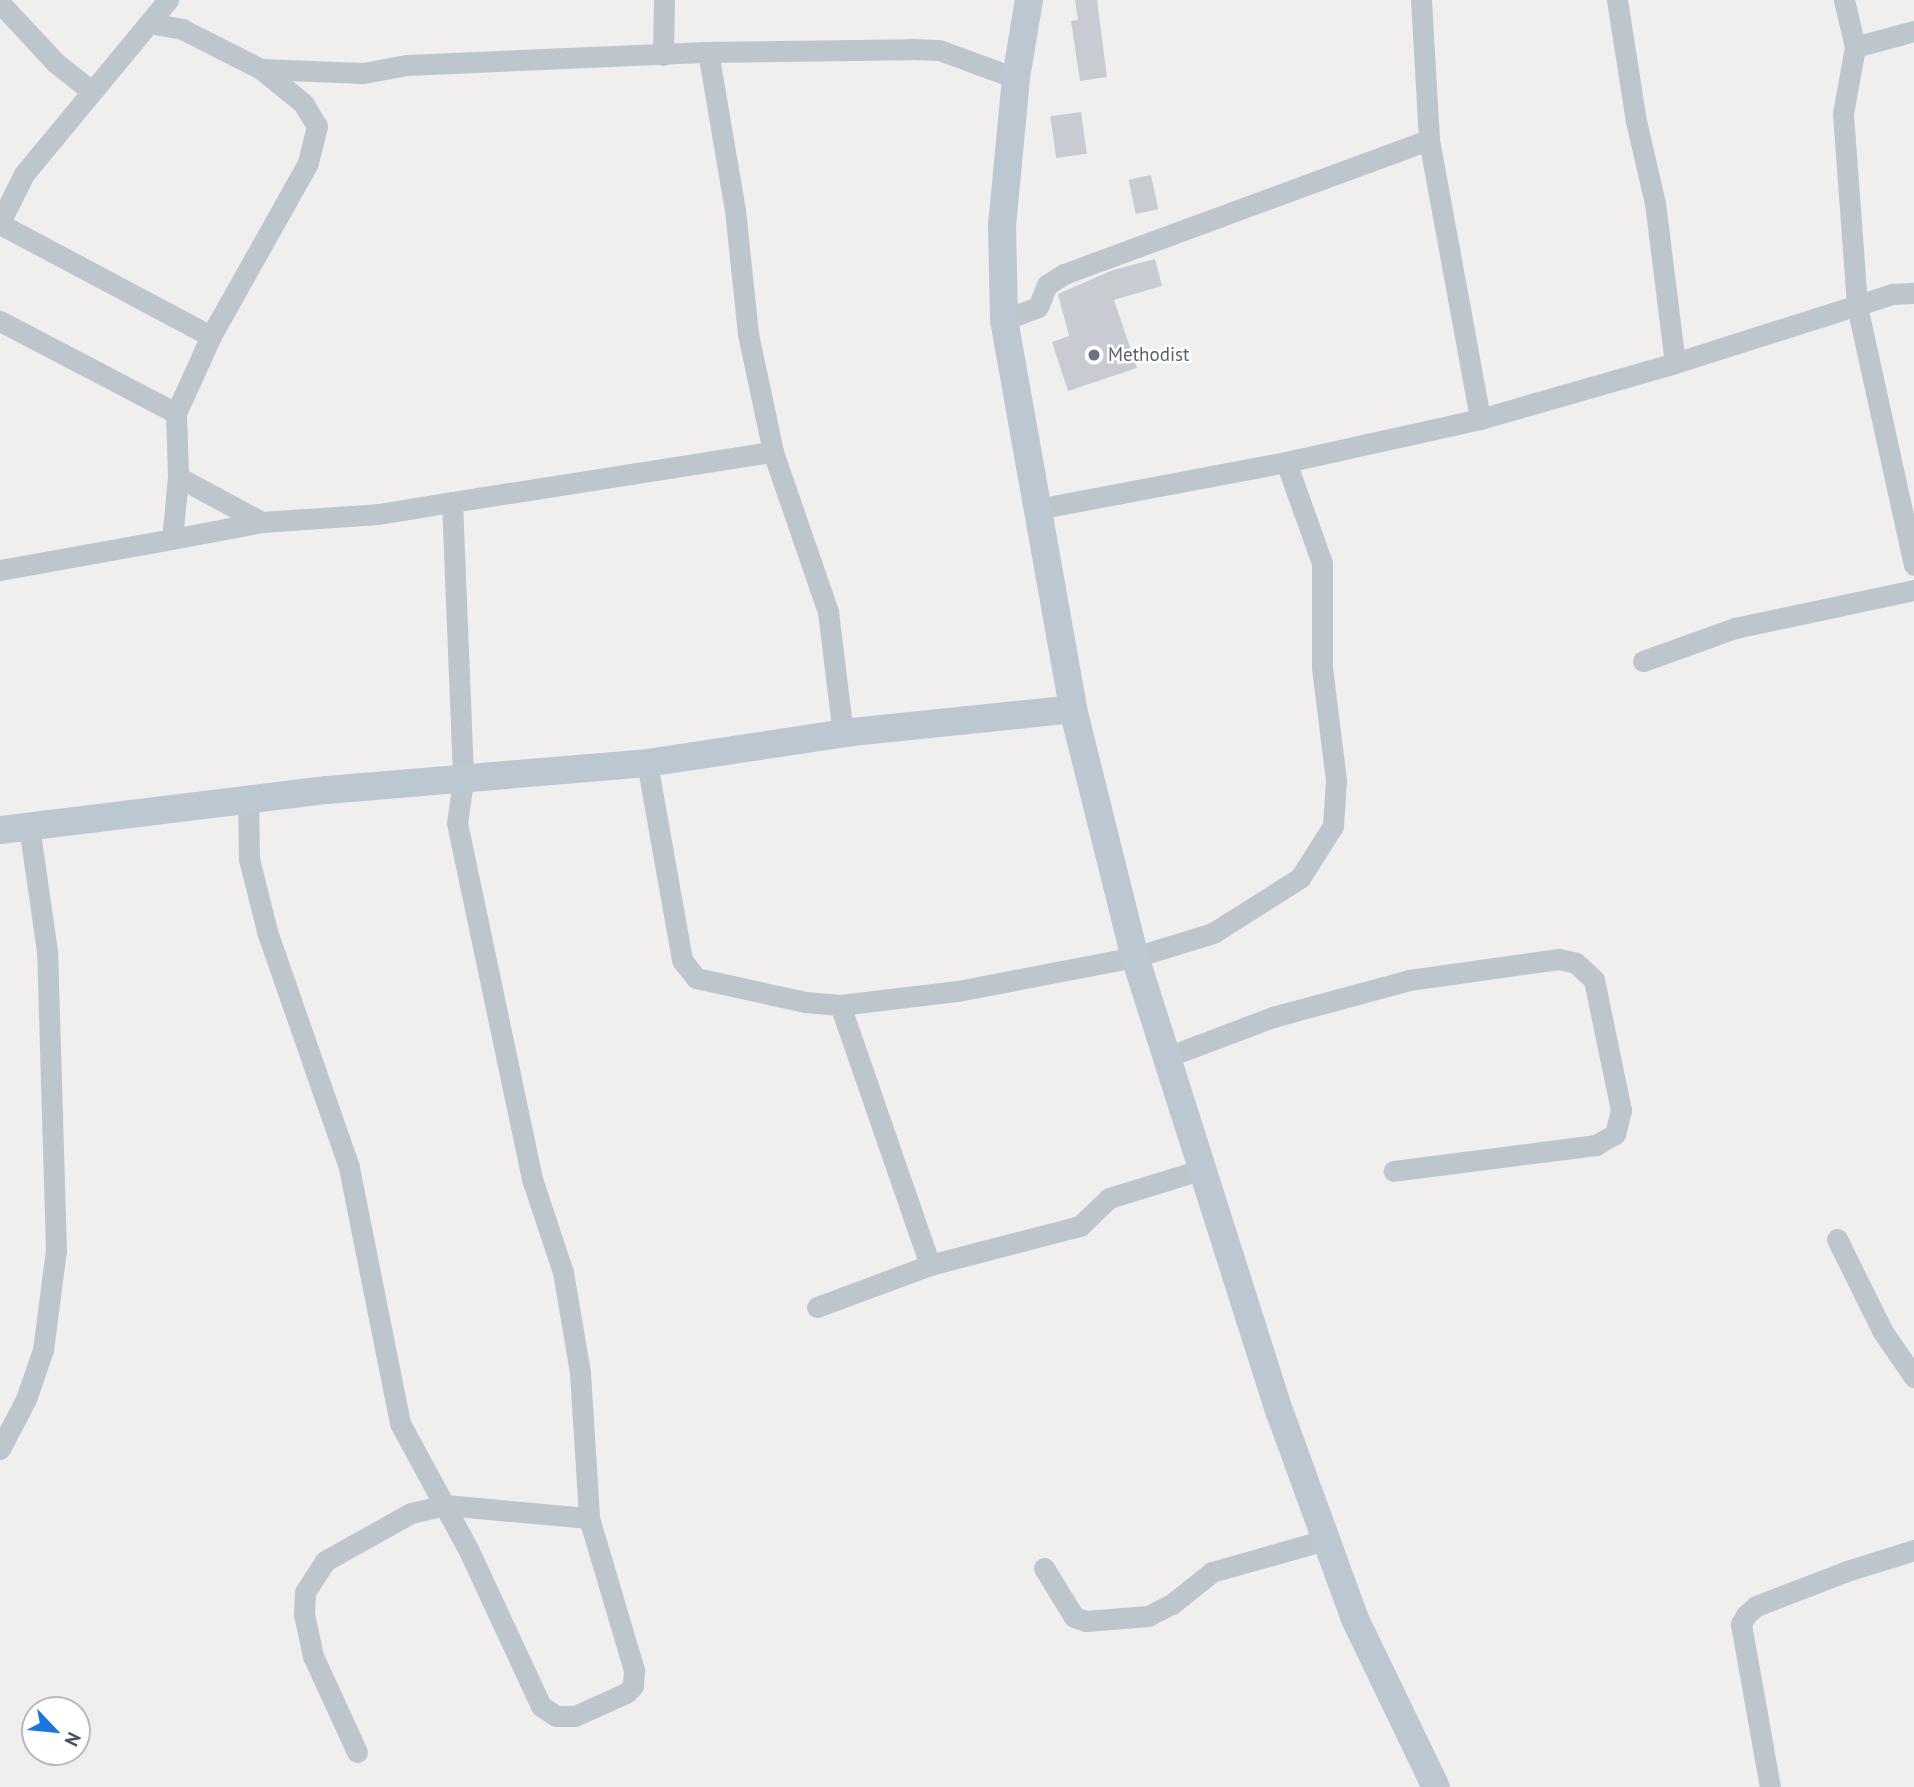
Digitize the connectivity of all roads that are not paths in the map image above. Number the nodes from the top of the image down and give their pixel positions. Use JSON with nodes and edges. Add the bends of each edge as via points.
{"nodes":[{"id":1,"x":169,"y":0,"type":"edge"},
{"id":2,"x":664,"y":0,"type":"edge"},
{"id":3,"x":1029,"y":0,"type":"edge"},
{"id":4,"x":1421,"y":0,"type":"edge"},
{"id":5,"x":1618,"y":0,"type":"edge"},
{"id":6,"x":1844,"y":0,"type":"edge"},
{"id":7,"x":0,"y":3,"type":"edge"},
{"id":8,"x":149,"y":23,"type":"junction"},
{"id":9,"x":183,"y":29,"type":"junction"},
{"id":10,"x":1914,"y":31,"type":"edge"},
{"id":11,"x":1855,"y":47,"type":"junction"},
{"id":12,"x":708,"y":52,"type":"junction"},
{"id":13,"x":663,"y":55,"type":"junction"},
{"id":14,"x":261,"y":69,"type":"junction"},
{"id":15,"x":1016,"y":78,"type":"junction"},
{"id":16,"x":90,"y":90,"type":"junction"},
{"id":17,"x":1429,"y":140,"type":"junction"},
{"id":18,"x":0,"y":223,"type":"edge"},
{"id":19,"x":1914,"y":293,"type":"edge"},
{"id":20,"x":1857,"y":306,"type":"junction"},
{"id":21,"x":1003,"y":320,"type":"junction"},
{"id":22,"x":0,"y":321,"type":"edge"},
{"id":23,"x":211,"y":335,"type":"junction"},
{"id":24,"x":1675,"y":363,"type":"junction"},
{"id":25,"x":176,"y":413,"type":"junction"},
{"id":26,"x":1480,"y":419,"type":"junction"},
{"id":27,"x":773,"y":452,"type":"junction"},
{"id":28,"x":1286,"y":462,"type":"junction"},
{"id":29,"x":178,"y":477,"type":"junction"},
{"id":30,"x":452,"y":502,"type":"junction"},
{"id":31,"x":1037,"y":509,"type":"junction"},
{"id":32,"x":262,"y":522,"type":"junction"},
{"id":33,"x":172,"y":539,"type":"junction"},
{"id":34,"x":1914,"y":565,"type":"edge"},
{"id":35,"x":0,"y":570,"type":"edge"},
{"id":36,"x":1914,"y":590,"type":"edge"},
{"id":37,"x":1643,"y":661,"type":"dead end"},
{"id":38,"x":1073,"y":709,"type":"junction"},
{"id":39,"x":843,"y":734,"type":"junction"},
{"id":40,"x":647,"y":763,"type":"junction"},
{"id":41,"x":463,"y":781,"type":"junction"},
{"id":42,"x":248,"y":798,"type":"junction"},
{"id":43,"x":29,"y":826,"type":"junction"},
{"id":44,"x":0,"y":830,"type":"edge"},
{"id":45,"x":1135,"y":957,"type":"junction"},
{"id":46,"x":840,"y":1005,"type":"junction"},
{"id":47,"x":1167,"y":1057,"type":"junction"},
{"id":48,"x":1203,"y":1169,"type":"junction"},
{"id":49,"x":1394,"y":1171,"type":"dead end"},
{"id":50,"x":1837,"y":1239,"type":"dead end"},
{"id":51,"x":930,"y":1265,"type":"junction"},
{"id":52,"x":817,"y":1307,"type":"dead end"},
{"id":53,"x":1914,"y":1377,"type":"edge"},
{"id":54,"x":0,"y":1449,"type":"edge"},
{"id":55,"x":445,"y":1505,"type":"junction"},
{"id":56,"x":589,"y":1518,"type":"junction"},
{"id":57,"x":1325,"y":1540,"type":"junction"},
{"id":58,"x":1914,"y":1550,"type":"edge"},
{"id":59,"x":1044,"y":1568,"type":"dead end"},
{"id":60,"x":357,"y":1752,"type":"dead end"},
{"id":61,"x":1436,"y":1787,"type":"edge"},
{"id":62,"x":1770,"y":1787,"type":"edge"}],
"edges":[{"from":1,"to":8,"type":"street"},
{"from":1,"to":9,"type":"street"},
{"from":2,"to":13,"type":"street"},
{"from":3,"to":15,"type":"street"},
{"from":4,"to":17,"type":"street"},
{"from":5,"to":24,"type":"street","via":[[1636,121],[1655,202]]},
{"from":6,"to":11,"type":"street"},
{"from":7,"to":16,"type":"street","via":[[56,63]]},
{"from":8,"to":9,"type":"street"},
{"from":8,"to":16,"type":"street"},
{"from":9,"to":14,"type":"street"},
{"from":10,"to":11,"type":"street"},
{"from":11,"to":20,"type":"street","via":[[1843,114]]},
{"from":12,"to":13,"type":"street"},
{"from":12,"to":15,"type":"street","via":[[939,50]]},
{"from":12,"to":27,"type":"street","via":[[735,210],[748,334]]},
{"from":13,"to":14,"type":"street","via":[[407,65],[363,73]]},
{"from":14,"to":23,"type":"street","via":[[303,103],[317,126],[308,163]]},
{"from":15,"to":21,"type":"street","via":[[1002,225]]},
{"from":16,"to":18,"type":"street","via":[[24,174]]},
{"from":17,"to":21,"type":"street","via":[[1064,274],[1047,285],[1038,307]]},
{"from":17,"to":26,"type":"street"},
{"from":18,"to":23,"type":"street"},
{"from":19,"to":20,"type":"street","via":[[1892,293]]},
{"from":20,"to":24,"type":"street"},
{"from":20,"to":34,"type":"street"},
{"from":21,"to":31,"type":"street"},
{"from":22,"to":25,"type":"street"},
{"from":23,"to":25,"type":"street"},
{"from":24,"to":26,"type":"street"},
{"from":25,"to":29,"type":"street"},
{"from":26,"to":28,"type":"street"},
{"from":27,"to":30,"type":"street"},
{"from":27,"to":39,"type":"street","via":[[828,612]]},
{"from":28,"to":31,"type":"street"},
{"from":28,"to":45,"type":"street","via":[[1322,563],[1322,667],[1336,780],[1334,826],[1300,878],[1213,933]]},
{"from":29,"to":32,"type":"street"},
{"from":29,"to":33,"type":"street"},
{"from":30,"to":32,"type":"street","via":[[378,514]]},
{"from":30,"to":41,"type":"street"},
{"from":31,"to":38,"type":"street"},
{"from":32,"to":33,"type":"street"},
{"from":33,"to":35,"type":"street"},
{"from":36,"to":37,"type":"street","via":[[1735,628]]},
{"from":38,"to":39,"type":"street"},
{"from":38,"to":45,"type":"street"},
{"from":39,"to":40,"type":"street"},
{"from":40,"to":41,"type":"street"},
{"from":40,"to":46,"type":"street","via":[[688,973],[805,1002]]},
{"from":41,"to":42,"type":"street"},
{"from":41,"to":56,"type":"street","via":[[457,823],[472,909],[532,1180],[563,1272],[578,1360]]},
{"from":42,"to":43,"type":"street"},
{"from":42,"to":55,"type":"street","via":[[249,859],[267,931],[349,1167],[400,1423]]},
{"from":43,"to":44,"type":"street"},
{"from":43,"to":54,"type":"street","via":[[47,951],[56,1250],[43,1350],[26,1399]]},
{"from":45,"to":46,"type":"street","via":[[958,991]]},
{"from":45,"to":47,"type":"street"},
{"from":46,"to":51,"type":"street"},
{"from":47,"to":48,"type":"street"},
{"from":47,"to":49,"type":"street","via":[[1273,1017],[1409,980],[1559,959],[1576,963],[1594,980],[1620,1110],[1615,1134],[1596,1145]]},
{"from":48,"to":51,"type":"street","via":[[1109,1198],[1080,1226]]},
{"from":48,"to":57,"type":"street"},
{"from":50,"to":53,"type":"street","via":[[1883,1332]]},
{"from":51,"to":52,"type":"street"},
{"from":55,"to":56,"type":"street"},
{"from":55,"to":56,"type":"street","via":[[541,1706],[565,1718],[626,1693],[635,1680]]},
{"from":55,"to":60,"type":"street","via":[[411,1513],[324,1561],[305,1592],[304,1614],[313,1656]]},
{"from":57,"to":59,"type":"street","via":[[1212,1572],[1172,1604],[1148,1616],[1086,1621],[1074,1617]]},
{"from":57,"to":61,"type":"street","via":[[1355,1619]]},
{"from":58,"to":62,"type":"street","via":[[1821,1581],[1746,1615],[1741,1624]]}]}
